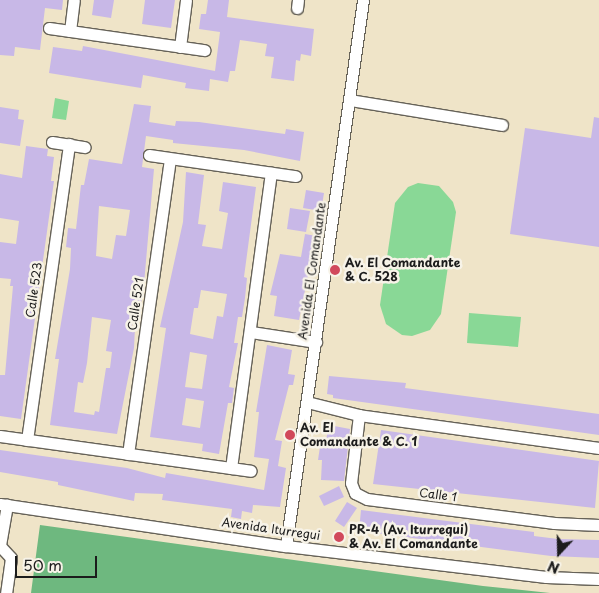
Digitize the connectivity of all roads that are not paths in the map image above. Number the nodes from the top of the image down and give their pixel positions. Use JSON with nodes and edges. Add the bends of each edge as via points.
{"nodes":[{"id":1,"x":74,"y":0,"type":"edge"},
{"id":2,"x":186,"y":0,"type":"edge"},
{"id":3,"x":363,"y":0,"type":"edge"},
{"id":4,"x":49,"y":28,"type":"dead end"},
{"id":5,"x":70,"y":31,"type":"junction"},
{"id":6,"x":180,"y":47,"type":"junction"},
{"id":7,"x":204,"y":50,"type":"dead end"},
{"id":8,"x":350,"y":100,"type":"junction"},
{"id":9,"x":502,"y":125,"type":"dead end"},
{"id":10,"x":52,"y":142,"type":"dead end"},
{"id":11,"x":69,"y":144,"type":"junction"},
{"id":12,"x":85,"y":147,"type":"dead end"},
{"id":13,"x":149,"y":156,"type":"dead end"},
{"id":14,"x":170,"y":158,"type":"junction"},
{"id":15,"x":271,"y":173,"type":"junction"},
{"id":16,"x":295,"y":176,"type":"dead end"},
{"id":17,"x":251,"y":332,"type":"junction"},
{"id":18,"x":316,"y":342,"type":"junction"},
{"id":19,"x":306,"y":402,"type":"junction"},
{"id":20,"x":359,"y":414,"type":"junction"},
{"id":21,"x":0,"y":436,"type":"edge"},
{"id":22,"x":27,"y":440,"type":"junction"},
{"id":23,"x":599,"y":448,"type":"edge"},
{"id":24,"x":128,"y":454,"type":"junction"},
{"id":25,"x":231,"y":468,"type":"junction"},
{"id":26,"x":250,"y":471,"type":"dead end"},
{"id":27,"x":3,"y":504,"type":"edge"},
{"id":28,"x":599,"y":525,"type":"edge"},
{"id":29,"x":0,"y":546,"type":"edge"},
{"id":30,"x":286,"y":546,"type":"junction"},
{"id":31,"x":599,"y":578,"type":"edge"},
{"id":32,"x":6,"y":593,"type":"edge"}],
"edges":[{"from":1,"to":5,"type":"street"},
{"from":2,"to":6,"type":"street"},
{"from":3,"to":8,"type":"street","name":"Avenida El Comandante"},
{"from":4,"to":5,"type":"street"},
{"from":5,"to":6,"type":"street"},
{"from":6,"to":7,"type":"street"},
{"from":8,"to":9,"type":"street"},
{"from":8,"to":18,"type":"street","name":"Avenida El Comandante"},
{"from":10,"to":11,"type":"street"},
{"from":11,"to":12,"type":"street"},
{"from":11,"to":22,"type":"street","name":"Calle 523"},
{"from":13,"to":14,"type":"street"},
{"from":14,"to":15,"type":"street"},
{"from":14,"to":24,"type":"street","name":"Calle 521"},
{"from":15,"to":16,"type":"street"},
{"from":15,"to":17,"type":"street"},
{"from":17,"to":18,"type":"street"},
{"from":17,"to":25,"type":"street"},
{"from":18,"to":19,"type":"street","name":"Avenida El Comandante"},
{"from":19,"to":20,"type":"street"},
{"from":19,"to":30,"type":"street","name":"Avenida El Comandante"},
{"from":20,"to":23,"type":"street"},
{"from":20,"to":28,"type":"street","name":"Calle 1","via":[[351,483],[355,493],[367,499],[554,523]]},
{"from":21,"to":22,"type":"street"},
{"from":22,"to":24,"type":"street"},
{"from":24,"to":25,"type":"street"},
{"from":25,"to":26,"type":"street"},
{"from":27,"to":29,"type":"street"},
{"from":27,"to":30,"type":"street","name":"Avenida Iturregui"},
{"from":29,"to":32,"type":"street","via":[[10,558]]},
{"from":30,"to":31,"type":"street","name":"Avenida Iturregui","via":[[546,577]]}]}
